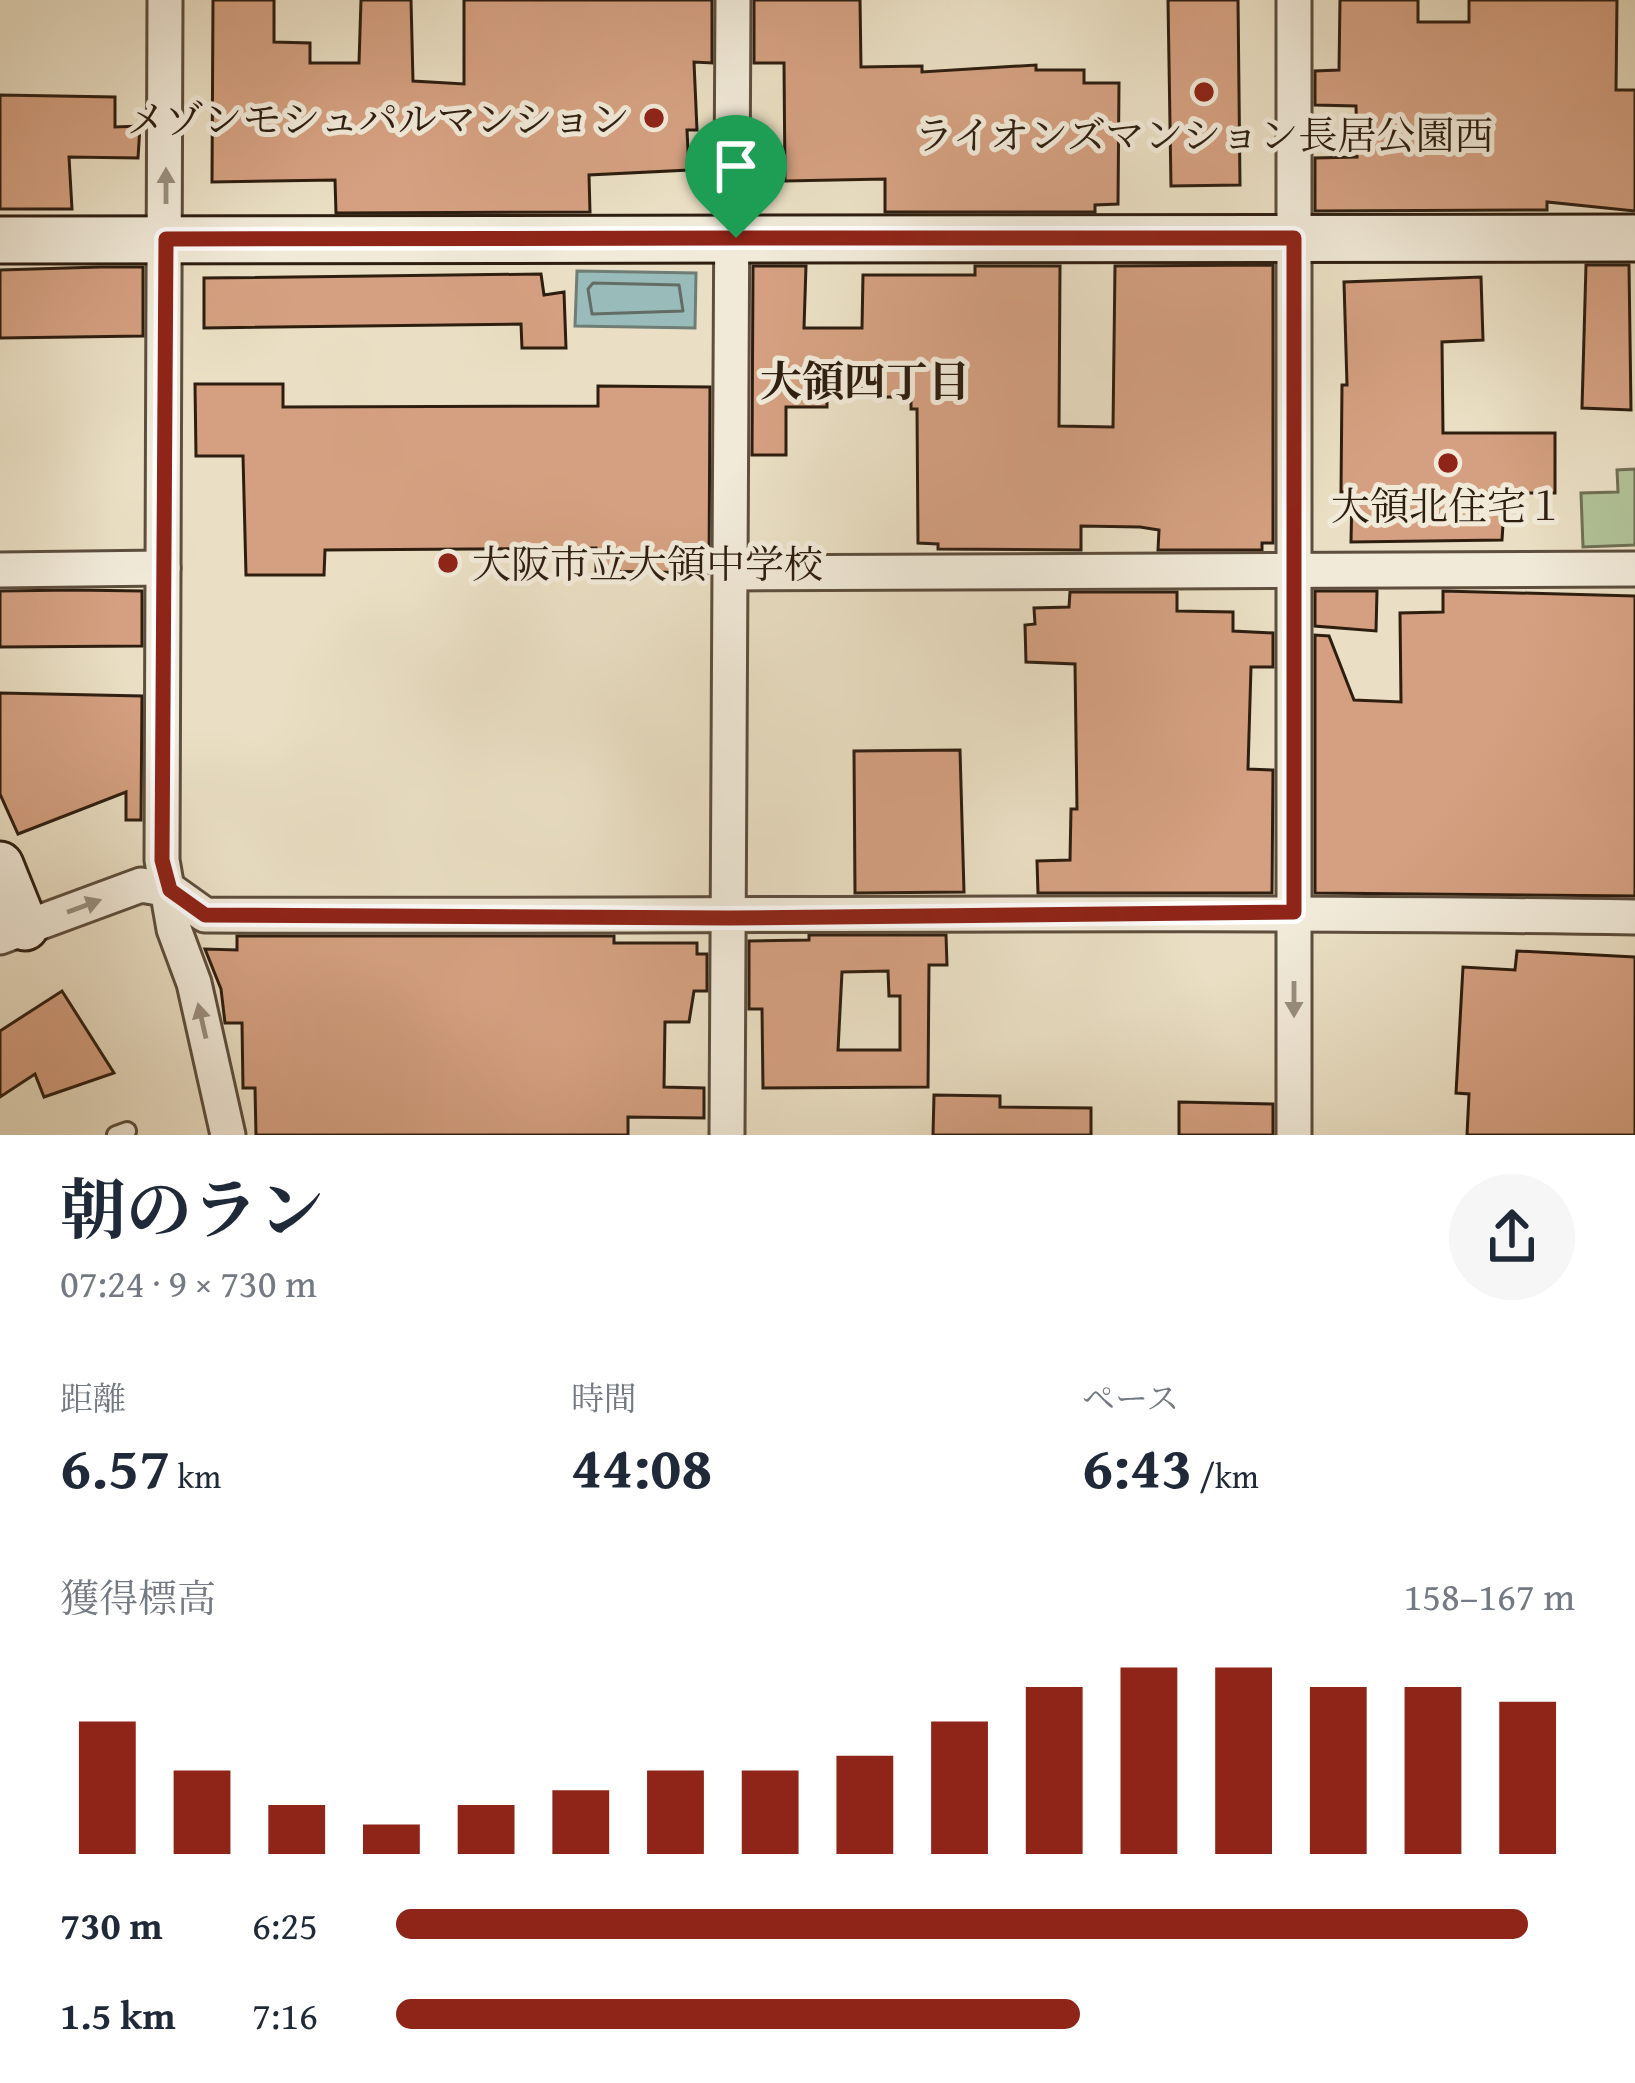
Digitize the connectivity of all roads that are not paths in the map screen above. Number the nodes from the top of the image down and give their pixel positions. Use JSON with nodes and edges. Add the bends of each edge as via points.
{"nodes":[{"id":1,"x":165,"y":0,"type":"edge"},
{"id":2,"x":734,"y":0,"type":"edge"},
{"id":3,"x":1294,"y":0,"type":"edge"},
{"id":4,"x":736,"y":238,"type":"junction"},
{"id":5,"x":1294,"y":238,"type":"junction"},
{"id":6,"x":1635,"y":238,"type":"edge"},
{"id":7,"x":166,"y":239,"type":"junction"},
{"id":8,"x":0,"y":240,"type":"edge"},
{"id":9,"x":163,"y":568,"type":"junction"},
{"id":10,"x":1294,"y":569,"type":"junction"},
{"id":11,"x":1635,"y":569,"type":"edge"},
{"id":12,"x":0,"y":570,"type":"edge"},
{"id":13,"x":732,"y":572,"type":"junction"},
{"id":14,"x":0,"y":865,"type":"edge"},
{"id":15,"x":170,"y":890,"type":"junction"},
{"id":16,"x":1294,"y":912,"type":"junction"},
{"id":17,"x":1635,"y":917,"type":"edge"},
{"id":18,"x":729,"y":918,"type":"junction"},
{"id":19,"x":13,"y":932,"type":"edge"},
{"id":20,"x":228,"y":1135,"type":"edge"},
{"id":21,"x":727,"y":1135,"type":"edge"},
{"id":22,"x":1294,"y":1135,"type":"edge"}],
"edges":[{"from":7,"to":1,"type":"street","one_way":true},
{"from":2,"to":4,"type":"street"},
{"from":3,"to":5,"type":"street"},
{"from":4,"to":5,"type":"street"},
{"from":4,"to":7,"type":"street"},
{"from":4,"to":13,"type":"street"},
{"from":5,"to":6,"type":"street"},
{"from":5,"to":10,"type":"street"},
{"from":7,"to":8,"type":"street"},
{"from":7,"to":9,"type":"street"},
{"from":9,"to":12,"type":"street"},
{"from":9,"to":15,"type":"street","via":[[162,860]]},
{"from":10,"to":11,"type":"street"},
{"from":10,"to":13,"type":"street"},
{"from":10,"to":16,"type":"street"},
{"from":13,"to":18,"type":"street"},
{"from":14,"to":19,"type":"street"},
{"from":15,"to":18,"type":"street","via":[[205,915]]},
{"from":19,"to":15,"type":"street","one_way":true,"via":[[141,885]]},
{"from":20,"to":15,"type":"street","one_way":true},
{"from":16,"to":17,"type":"street"},
{"from":16,"to":18,"type":"street"},
{"from":16,"to":22,"type":"street","one_way":true},
{"from":18,"to":21,"type":"street"}]}
